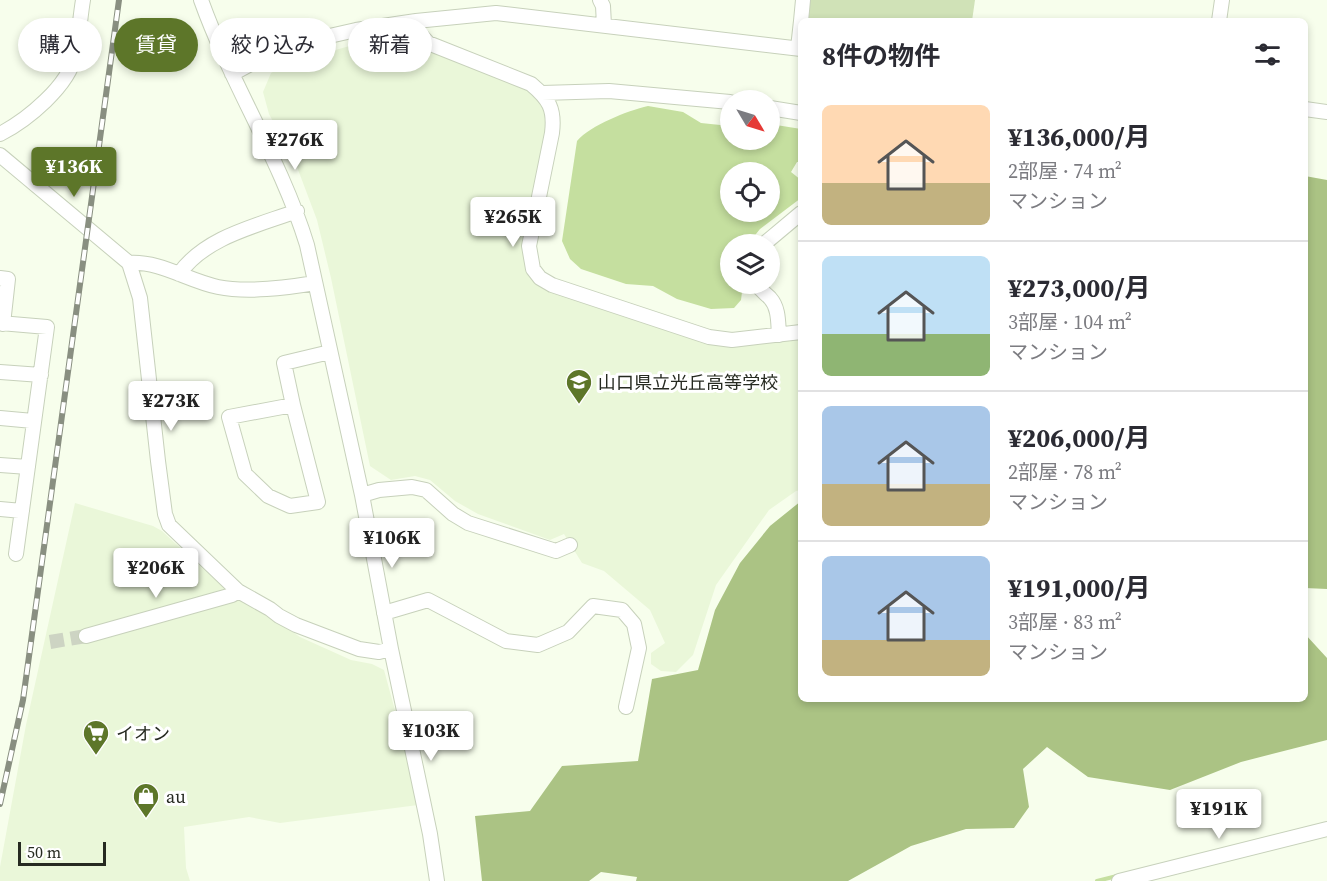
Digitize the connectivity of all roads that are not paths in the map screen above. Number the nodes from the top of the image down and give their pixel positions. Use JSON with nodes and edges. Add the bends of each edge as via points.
{"nodes":[{"id":1,"x":83,"y":0,"type":"edge"},
{"id":2,"x":201,"y":0,"type":"edge"},
{"id":3,"x":600,"y":0,"type":"edge"},
{"id":4,"x":803,"y":0,"type":"edge"},
{"id":5,"x":1222,"y":0,"type":"edge"},
{"id":6,"x":801,"y":18,"type":"edge"},
{"id":7,"x":1220,"y":18,"type":"edge"},
{"id":8,"x":432,"y":19,"type":"edge"},
{"id":9,"x":604,"y":25,"type":"junction"},
{"id":10,"x":348,"y":32,"type":"edge"},
{"id":11,"x":432,"y":45,"type":"edge"},
{"id":12,"x":798,"y":48,"type":"edge"},
{"id":13,"x":232,"y":74,"type":"junction"},
{"id":14,"x":542,"y":93,"type":"junction"},
{"id":15,"x":720,"y":101,"type":"edge"},
{"id":16,"x":780,"y":110,"type":"edge"},
{"id":17,"x":1308,"y":110,"type":"edge"},
{"id":18,"x":1327,"y":112,"type":"edge"},
{"id":19,"x":798,"y":113,"type":"edge"},
{"id":20,"x":0,"y":134,"type":"edge"},
{"id":21,"x":0,"y":155,"type":"edge"},
{"id":22,"x":297,"y":211,"type":"junction"},
{"id":23,"x":798,"y":216,"type":"edge"},
{"id":24,"x":776,"y":234,"type":"edge"},
{"id":25,"x":129,"y":263,"type":"junction"},
{"id":26,"x":179,"y":274,"type":"junction"},
{"id":27,"x":0,"y":278,"type":"edge"},
{"id":28,"x":315,"y":283,"type":"junction"},
{"id":29,"x":765,"y":294,"type":"edge"},
{"id":30,"x":2,"y":323,"type":"edge"},
{"id":31,"x":798,"y":332,"type":"edge"},
{"id":32,"x":779,"y":335,"type":"junction"},
{"id":33,"x":330,"y":352,"type":"junction"},
{"id":34,"x":0,"y":372,"type":"edge"},
{"id":35,"x":41,"y":375,"type":"junction"},
{"id":36,"x":293,"y":405,"type":"junction"},
{"id":37,"x":0,"y":418,"type":"edge"},
{"id":38,"x":33,"y":421,"type":"junction"},
{"id":39,"x":0,"y":465,"type":"edge"},
{"id":40,"x":28,"y":467,"type":"junction"},
{"id":41,"x":362,"y":495,"type":"junction"},
{"id":42,"x":0,"y":509,"type":"edge"},
{"id":43,"x":22,"y":511,"type":"junction"},
{"id":44,"x":570,"y":545,"type":"dead end"},
{"id":45,"x":15,"y":554,"type":"dead end"},
{"id":46,"x":238,"y":591,"type":"junction"},
{"id":47,"x":384,"y":613,"type":"junction"},
{"id":48,"x":86,"y":636,"type":"tunnel mouth"},
{"id":49,"x":391,"y":649,"type":"junction"},
{"id":50,"x":626,"y":707,"type":"dead end"},
{"id":51,"x":1327,"y":829,"type":"edge"},
{"id":52,"x":437,"y":881,"type":"edge"},
{"id":53,"x":1119,"y":881,"type":"edge"}],
"edges":[{"from":1,"to":20,"type":"street","via":[[70,72],[37,108]]},
{"from":2,"to":13,"type":"street"},
{"from":3,"to":9,"type":"street"},
{"from":4,"to":6,"type":"street"},
{"from":5,"to":7,"type":"street"},
{"from":8,"to":9,"type":"street","via":[[496,13]]},
{"from":9,"to":12,"type":"street"},
{"from":10,"to":13,"type":"street","via":[[303,42]]},
{"from":11,"to":14,"type":"street","via":[[531,84]]},
{"from":13,"to":22,"type":"street"},
{"from":14,"to":15,"type":"street","via":[[609,90]]},
{"from":14,"to":32,"type":"street","via":[[554,118],[529,246],[540,278],[709,337],[732,340]]},
{"from":16,"to":19,"type":"street"},
{"from":17,"to":18,"type":"street"},
{"from":21,"to":25,"type":"street"},
{"from":22,"to":26,"type":"street","via":[[200,251]]},
{"from":22,"to":28,"type":"street"},
{"from":23,"to":24,"type":"street"},
{"from":25,"to":26,"type":"street","via":[[141,262]]},
{"from":25,"to":46,"type":"street","via":[[140,298],[168,525]]},
{"from":26,"to":28,"type":"street","via":[[219,288],[245,290]]},
{"from":27,"to":30,"type":"street","via":[[8,279]]},
{"from":28,"to":33,"type":"street"},
{"from":29,"to":32,"type":"street","via":[[778,314]]},
{"from":30,"to":35,"type":"street","via":[[47,327]]},
{"from":31,"to":32,"type":"street"},
{"from":33,"to":36,"type":"street","via":[[284,363]]},
{"from":33,"to":41,"type":"street"},
{"from":34,"to":35,"type":"street"},
{"from":35,"to":38,"type":"street"},
{"from":36,"to":36,"type":"street","via":[[318,502],[290,507],[268,496],[245,474],[229,417]]},
{"from":37,"to":38,"type":"street"},
{"from":38,"to":40,"type":"street"},
{"from":39,"to":40,"type":"street"},
{"from":40,"to":43,"type":"street"},
{"from":41,"to":44,"type":"street","via":[[412,487],[426,490],[468,524],[556,550]]},
{"from":41,"to":47,"type":"street"},
{"from":42,"to":43,"type":"street"},
{"from":43,"to":45,"type":"street"},
{"from":46,"to":48,"type":"street"},
{"from":46,"to":49,"type":"street","via":[[296,625],[359,649]]},
{"from":47,"to":49,"type":"street"},
{"from":47,"to":50,"type":"street","via":[[428,600],[506,641],[538,645],[568,632],[593,606],[622,610],[634,624],[639,648]]},
{"from":49,"to":52,"type":"street"},
{"from":51,"to":53,"type":"street"}]}
